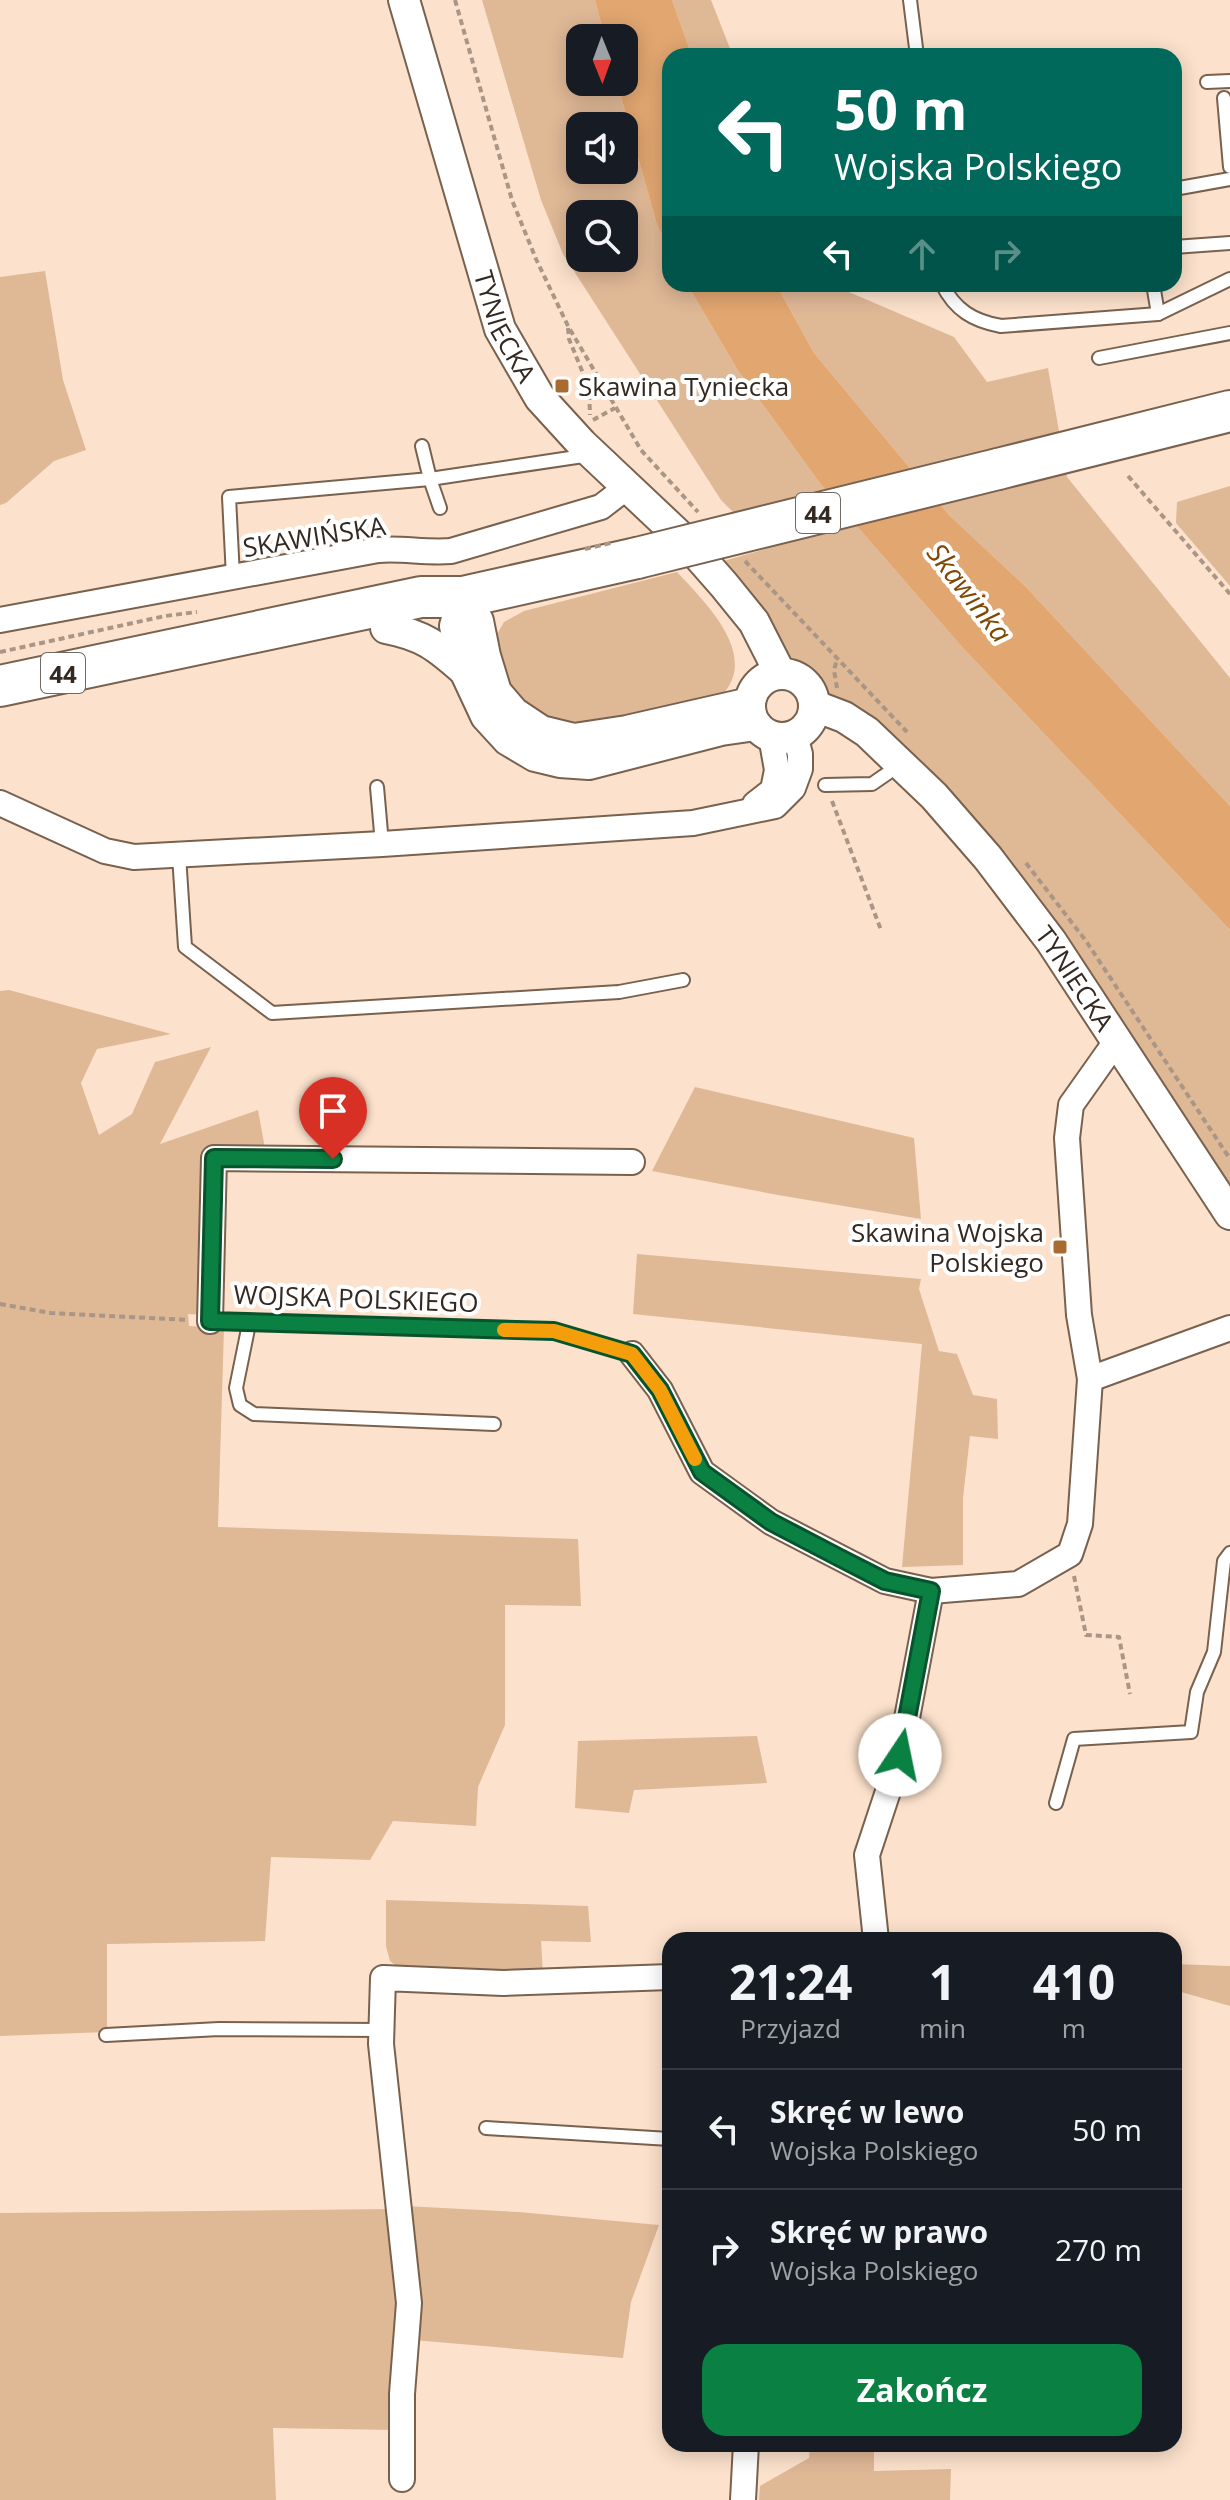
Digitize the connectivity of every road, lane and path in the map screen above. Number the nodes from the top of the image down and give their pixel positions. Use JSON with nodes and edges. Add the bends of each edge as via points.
{"nodes":[{"id":1,"x":404,"y":0,"type":"edge"},
{"id":2,"x":455,"y":0,"type":"edge"},
{"id":3,"x":910,"y":0,"type":"edge"},
{"id":4,"x":916,"y":48,"type":"edge"},
{"id":5,"x":1230,"y":81,"type":"edge"},
{"id":6,"x":1207,"y":82,"type":"dead end"},
{"id":7,"x":1224,"y":98,"type":"dead end"},
{"id":8,"x":1230,"y":167,"type":"edge"},
{"id":9,"x":1230,"y":179,"type":"edge"},
{"id":10,"x":1182,"y":188,"type":"edge"},
{"id":11,"x":1230,"y":243,"type":"edge"},
{"id":12,"x":1182,"y":246,"type":"edge"},
{"id":13,"x":1230,"y":279,"type":"edge"},
{"id":14,"x":947,"y":292,"type":"edge"},
{"id":15,"x":1154,"y":292,"type":"edge"},
{"id":16,"x":1158,"y":314,"type":"junction"},
{"id":17,"x":568,"y":326,"type":"junction"},
{"id":18,"x":1230,"y":333,"type":"edge"},
{"id":19,"x":1099,"y":358,"type":"dead end"},
{"id":20,"x":615,"y":408,"type":"junction"},
{"id":21,"x":1230,"y":411,"type":"edge"},
{"id":22,"x":422,"y":446,"type":"dead end"},
{"id":23,"x":593,"y":454,"type":"junction"},
{"id":24,"x":1128,"y":476,"type":"dead end"},
{"id":25,"x":430,"y":479,"type":"junction"},
{"id":26,"x":627,"y":487,"type":"junction"},
{"id":27,"x":440,"y":508,"type":"dead end"},
{"id":28,"x":708,"y":522,"type":"dead end"},
{"id":29,"x":740,"y":556,"type":"dead end"},
{"id":30,"x":233,"y":577,"type":"junction"},
{"id":31,"x":1230,"y":594,"type":"edge"},
{"id":32,"x":463,"y":597,"type":"junction"},
{"id":33,"x":165,"y":616,"type":"dead end"},
{"id":34,"x":0,"y":620,"type":"edge"},
{"id":35,"x":386,"y":628,"type":"junction"},
{"id":36,"x":0,"y":652,"type":"edge"},
{"id":37,"x":837,"y":659,"type":"junction"},
{"id":38,"x":125,"y":661,"type":"junction"},
{"id":39,"x":465,"y":671,"type":"junction"},
{"id":40,"x":0,"y":686,"type":"edge"},
{"id":41,"x":827,"y":699,"type":"junction"},
{"id":42,"x":773,"y":713,"type":"junction"},
{"id":43,"x":903,"y":754,"type":"junction"},
{"id":44,"x":825,"y":785,"type":"joint"},
{"id":45,"x":377,"y":787,"type":"dead end"},
{"id":46,"x":0,"y":803,"type":"edge"},
{"id":47,"x":382,"y":844,"type":"junction"},
{"id":48,"x":179,"y":855,"type":"junction"},
{"id":49,"x":881,"y":930,"type":"dead end"},
{"id":50,"x":683,"y":980,"type":"dead end"},
{"id":51,"x":1117,"y":1040,"type":"junction"},
{"id":52,"x":632,"y":1162,"type":"dead end"},
{"id":53,"x":1230,"y":1214,"type":"edge"},
{"id":54,"x":0,"y":1304,"type":"edge"},
{"id":55,"x":210,"y":1321,"type":"junction"},
{"id":56,"x":249,"y":1324,"type":"junction"},
{"id":57,"x":1230,"y":1328,"type":"edge"},
{"id":58,"x":632,"y":1354,"type":"joint"},
{"id":59,"x":1090,"y":1379,"type":"junction"},
{"id":60,"x":494,"y":1424,"type":"dead end"},
{"id":61,"x":1230,"y":1553,"type":"edge"},
{"id":62,"x":1070,"y":1554,"type":"junction"},
{"id":63,"x":931,"y":1591,"type":"junction"},
{"id":64,"x":1130,"y":1694,"type":"dead end"},
{"id":65,"x":1056,"y":1803,"type":"dead end"},
{"id":66,"x":875,"y":1932,"type":"edge"},
{"id":67,"x":662,"y":1977,"type":"edge"},
{"id":68,"x":381,"y":2030,"type":"junction"},
{"id":69,"x":106,"y":2035,"type":"dead end"},
{"id":70,"x":486,"y":2128,"type":"dead end"},
{"id":71,"x":662,"y":2139,"type":"edge"},
{"id":72,"x":746,"y":2452,"type":"edge"},
{"id":73,"x":402,"y":2479,"type":"dead end"},
{"id":74,"x":743,"y":2500,"type":"edge"}],
"edges":[{"from":1,"to":23,"type":"street","name":"TYNIECKA","via":[[500,329],[540,398]]},
{"from":2,"to":17,"type":"path","via":[[512,200]]},
{"from":3,"to":4,"type":"lane"},
{"from":5,"to":6,"type":"lane"},
{"from":7,"to":8,"type":"lane"},
{"from":9,"to":10,"type":"lane"},
{"from":11,"to":12,"type":"lane"},
{"from":13,"to":16,"type":"lane"},
{"from":14,"to":16,"type":"lane","via":[[966,315],[1001,326]]},
{"from":15,"to":16,"type":"lane"},
{"from":17,"to":20,"type":"path"},
{"from":17,"to":20,"type":"path","via":[[589,388],[590,422]]},
{"from":18,"to":19,"type":"lane"},
{"from":20,"to":28,"type":"path","via":[[641,450]]},
{"from":21,"to":32,"type":"main road","number":"44","bridge":true},
{"from":22,"to":25,"type":"lane"},
{"from":23,"to":25,"type":"lane"},
{"from":23,"to":26,"type":"street","name":"TYNIECKA"},
{"from":24,"to":31,"type":"path"},
{"from":25,"to":27,"type":"lane"},
{"from":25,"to":30,"type":"lane","via":[[229,497]]},
{"from":26,"to":30,"type":"street","name":"SKAWIŃSKA","via":[[601,507],[451,551],[378,550]]},
{"from":26,"to":42,"type":"street","name":"TYNIECKA","via":[[688,544],[754,622]]},
{"from":29,"to":37,"type":"path"},
{"from":30,"to":34,"type":"street","name":"SKAWIŃSKA"},
{"from":32,"to":35,"type":"main road","number":"44","via":[[426,620]]},
{"from":32,"to":38,"type":"main road","number":"44","via":[[421,597]]},
{"from":32,"to":39,"type":"street","via":[[455,626]]},
{"from":32,"to":42,"type":"street","via":[[478,621],[496,692],[514,713],[541,731],[574,739]]},
{"from":33,"to":36,"type":"path"},
{"from":35,"to":38,"type":"main road","number":"44","via":[[276,647]]},
{"from":35,"to":39,"type":"street","via":[[425,640]]},
{"from":37,"to":41,"type":"path"},
{"from":37,"to":43,"type":"path"},
{"from":38,"to":40,"type":"main road","number":"44"},
{"from":39,"to":42,"type":"street","via":[[486,716],[508,740],[535,756],[560,762],[589,764]]},
{"from":41,"to":42,"type":"street","via":[[813,716]]},
{"from":41,"to":42,"type":"street","via":[[813,695],[800,678]]},
{"from":41,"to":43,"type":"street","name":"TYNIECKA","via":[[844,717]]},
{"from":42,"to":43,"type":"street","name":"TYNIECKA"},
{"from":42,"to":47,"type":"street","via":[[773,790],[742,813],[693,823]]},
{"from":43,"to":44,"type":"lane","via":[[872,784]]},
{"from":43,"to":51,"type":"street","name":"TYNIECKA","via":[[1051,941]]},
{"from":44,"to":49,"type":"path"},
{"from":45,"to":47,"type":"lane"},
{"from":46,"to":48,"type":"street","via":[[105,851],[134,857]]},
{"from":47,"to":48,"type":"street"},
{"from":48,"to":50,"type":"lane","via":[[185,947],[272,1013],[619,992]]},
{"from":51,"to":53,"type":"street","name":"TYNIECKA"},
{"from":51,"to":59,"type":"street","via":[[1071,1105],[1067,1138],[1079,1315]]},
{"from":52,"to":55,"type":"street","name":"WOJSKA POLSKIEGO","via":[[214,1158]]},
{"from":54,"to":55,"type":"path","via":[[51,1313]]},
{"from":55,"to":56,"type":"lane","name":"WOJSKA POLSKIEGO"},
{"from":56,"to":58,"type":"lane","name":"WOJSKA POLSKIEGO","via":[[554,1331]]},
{"from":56,"to":60,"type":"lane","via":[[236,1388],[240,1405],[254,1414]]},
{"from":57,"to":59,"type":"street"},
{"from":58,"to":63,"type":"street","name":"WOJSKA POLSKIEGO","via":[[660,1390],[702,1472],[771,1522],[871,1574]]},
{"from":59,"to":62,"type":"street","via":[[1080,1524]]},
{"from":61,"to":65,"type":"lane","via":[[1224,1561],[1214,1652],[1197,1692],[1191,1732],[1074,1739]]},
{"from":62,"to":63,"type":"street","name":"WOJSKA POLSKIEGO","via":[[1018,1584]]},
{"from":62,"to":64,"type":"path","via":[[1086,1635],[1119,1637]]},
{"from":63,"to":66,"type":"street","via":[[900,1755],[867,1855]]},
{"from":67,"to":68,"type":"street","via":[[503,1983],[383,1978]]},
{"from":68,"to":69,"type":"lane"},
{"from":68,"to":73,"type":"street","via":[[409,2303]]},
{"from":70,"to":71,"type":"lane"},
{"from":72,"to":74,"type":"street"}]}
